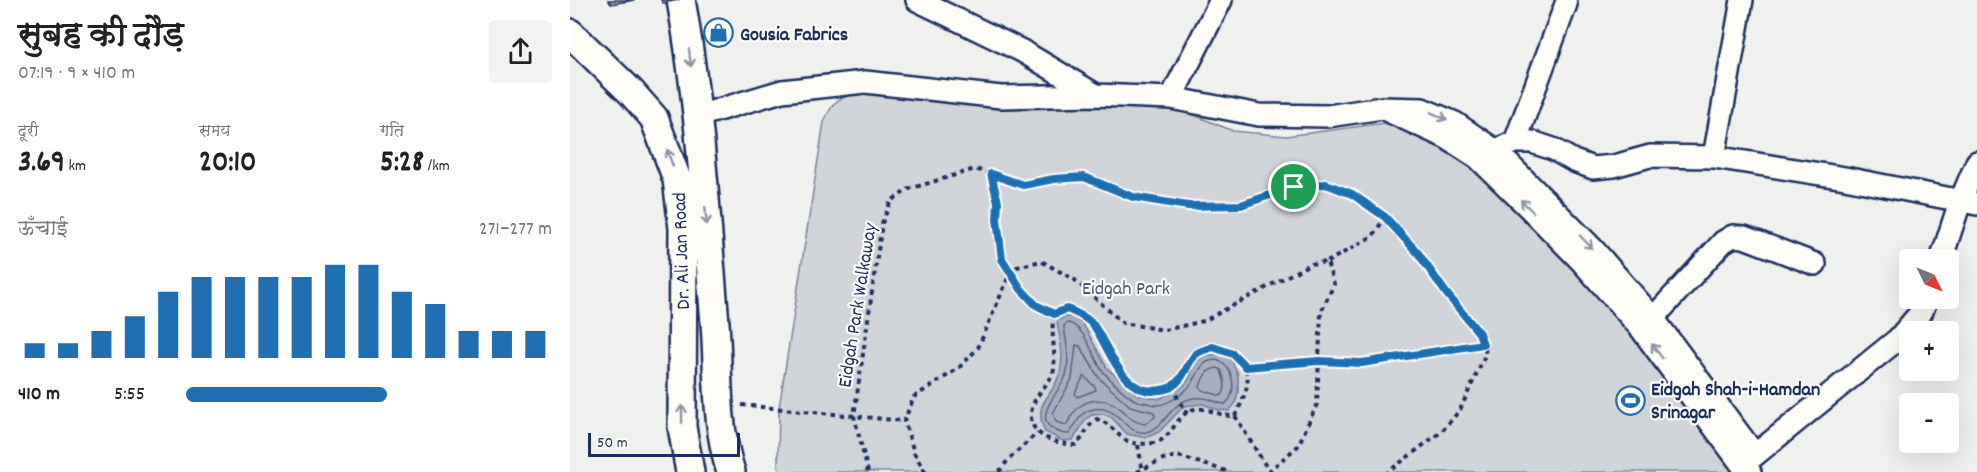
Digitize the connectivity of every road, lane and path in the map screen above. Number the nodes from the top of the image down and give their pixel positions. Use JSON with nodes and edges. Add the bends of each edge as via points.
{"nodes":[{"id":1,"x":681,"y":0,"type":"edge"},
{"id":2,"x":916,"y":0,"type":"edge"},
{"id":3,"x":1221,"y":0,"type":"edge"},
{"id":4,"x":1742,"y":0,"type":"edge"},
{"id":5,"x":1566,"y":4,"type":"dead end"},
{"id":6,"x":570,"y":33,"type":"edge"},
{"id":7,"x":1096,"y":95,"type":"junction"},
{"id":8,"x":1171,"y":98,"type":"junction"},
{"id":9,"x":698,"y":116,"type":"junction"},
{"id":10,"x":1515,"y":142,"type":"junction"},
{"id":11,"x":1487,"y":154,"type":"junction"},
{"id":12,"x":1714,"y":157,"type":"junction"},
{"id":13,"x":1977,"y":162,"type":"edge"},
{"id":14,"x":991,"y":174,"type":"junction"},
{"id":15,"x":1968,"y":203,"type":"edge"},
{"id":16,"x":1385,"y":217,"type":"junction"},
{"id":17,"x":1946,"y":249,"type":"edge"},
{"id":18,"x":1327,"y":262,"type":"junction"},
{"id":19,"x":1815,"y":264,"type":"dead end"},
{"id":20,"x":1011,"y":274,"type":"junction"},
{"id":21,"x":1923,"y":309,"type":"edge"},
{"id":22,"x":1054,"y":314,"type":"junction"},
{"id":23,"x":1647,"y":324,"type":"junction"},
{"id":24,"x":1483,"y":344,"type":"junction"},
{"id":25,"x":1319,"y":361,"type":"junction"},
{"id":26,"x":1246,"y":367,"type":"junction"},
{"id":27,"x":1172,"y":389,"type":"junction"},
{"id":28,"x":742,"y":405,"type":"dead end"},
{"id":29,"x":1186,"y":411,"type":"junction"},
{"id":30,"x":854,"y":416,"type":"junction"},
{"id":31,"x":1235,"y":416,"type":"junction"},
{"id":32,"x":904,"y":421,"type":"junction"},
{"id":33,"x":1037,"y":433,"type":"junction"},
{"id":34,"x":1138,"y":445,"type":"junction"},
{"id":35,"x":1749,"y":464,"type":"edge"},
{"id":36,"x":1143,"y":470,"type":"edge"},
{"id":37,"x":690,"y":472,"type":"edge"},
{"id":38,"x":731,"y":472,"type":"edge"},
{"id":39,"x":868,"y":472,"type":"edge"},
{"id":40,"x":925,"y":472,"type":"edge"},
{"id":41,"x":999,"y":472,"type":"edge"},
{"id":42,"x":1137,"y":472,"type":"edge"},
{"id":43,"x":1229,"y":472,"type":"edge"},
{"id":44,"x":1268,"y":472,"type":"edge"},
{"id":45,"x":1388,"y":472,"type":"edge"}],
"edges":[{"from":1,"to":9,"type":"main road","name":"Dr. Ali Jan Road","one_way":true},
{"from":2,"to":7,"type":"street","via":[[1022,51]]},
{"from":3,"to":8,"type":"street"},
{"from":4,"to":12,"type":"street"},
{"from":5,"to":10,"type":"street"},
{"from":37,"to":6,"type":"main road","name":"Dr. Ali Jan Road","one_way":true,"via":[[682,427],[683,228],[677,179],[654,118]]},
{"from":7,"to":8,"type":"street"},
{"from":7,"to":9,"type":"street","via":[[1001,97],[865,82],[782,91]]},
{"from":8,"to":11,"type":"street","via":[[1259,115],[1328,116],[1382,108],[1422,109],[1455,123]]},
{"from":9,"to":38,"type":"main road","name":"Dr. Ali Jan Road","one_way":true,"via":[[717,348],[718,414]]},
{"from":10,"to":11,"type":"street"},
{"from":10,"to":12,"type":"street","via":[[1532,142],[1553,149],[1593,168],[1650,156]]},
{"from":11,"to":23,"type":"street","via":[[1594,250]]},
{"from":12,"to":15,"type":"street","via":[[1845,177]]},
{"from":13,"to":15,"type":"street"},
{"from":14,"to":16,"type":"path","name":"Eidgah Park Walkaway","via":[[1023,185],[1084,177],[1133,197],[1188,206],[1241,205],[1294,187],[1326,184],[1352,194]]},
{"from":14,"to":20,"type":"path","via":[[998,202],[1002,259]]},
{"from":14,"to":30,"type":"path","name":"Eidgah Park Walkaway","via":[[975,169],[909,189],[891,201],[882,223]]},
{"from":15,"to":17,"type":"street"},
{"from":16,"to":18,"type":"path","via":[[1373,236]]},
{"from":16,"to":24,"type":"path","name":"Eidgah Park Walkaway","via":[[1418,253],[1479,333]]},
{"from":18,"to":20,"type":"path","via":[[1310,264],[1204,321],[1164,330],[1123,323],[1075,280],[1041,261],[1017,267]]},
{"from":18,"to":25,"type":"path","via":[[1334,284],[1321,312]]},
{"from":19,"to":23,"type":"street","via":[[1732,236]]},
{"from":20,"to":22,"type":"path","via":[[1036,305]]},
{"from":20,"to":32,"type":"path","via":[[978,348],[959,368],[914,397]]},
{"from":21,"to":35,"type":"street","via":[[1898,339]]},
{"from":22,"to":27,"type":"path","via":[[1067,309],[1093,324],[1127,379],[1144,391]]},
{"from":22,"to":33,"type":"path","via":[[1053,372],[1033,405],[1031,421]]},
{"from":23,"to":35,"type":"street"},
{"from":24,"to":25,"type":"path","via":[[1362,363]]},
{"from":24,"to":45,"type":"path","via":[[1486,353],[1460,410],[1442,431]]},
{"from":25,"to":26,"type":"path"},
{"from":25,"to":44,"type":"path","via":[[1317,404],[1298,446]]},
{"from":26,"to":27,"type":"path","via":[[1233,354],[1213,347],[1196,355]]},
{"from":26,"to":31,"type":"path","via":[[1248,383]]},
{"from":27,"to":29,"type":"path"},
{"from":28,"to":30,"type":"path","name":"Eidgah Park Walkaway"},
{"from":29,"to":31,"type":"path","via":[[1205,409],[1225,417]]},
{"from":29,"to":34,"type":"path","via":[[1168,435],[1157,442]]},
{"from":30,"to":32,"type":"path","name":"Eidgah Park Walkaway"},
{"from":30,"to":39,"type":"path","name":"Eidgah Park Walkaway"},
{"from":31,"to":44,"type":"path"},
{"from":32,"to":40,"type":"path"},
{"from":33,"to":34,"type":"path","via":[[1056,443],[1075,445],[1082,440],[1087,426],[1097,419],[1121,439]]},
{"from":33,"to":41,"type":"path"},
{"from":34,"to":36,"type":"path"},
{"from":36,"to":42,"type":"path"},
{"from":36,"to":43,"type":"path","via":[[1163,459],[1179,456]]}]}
